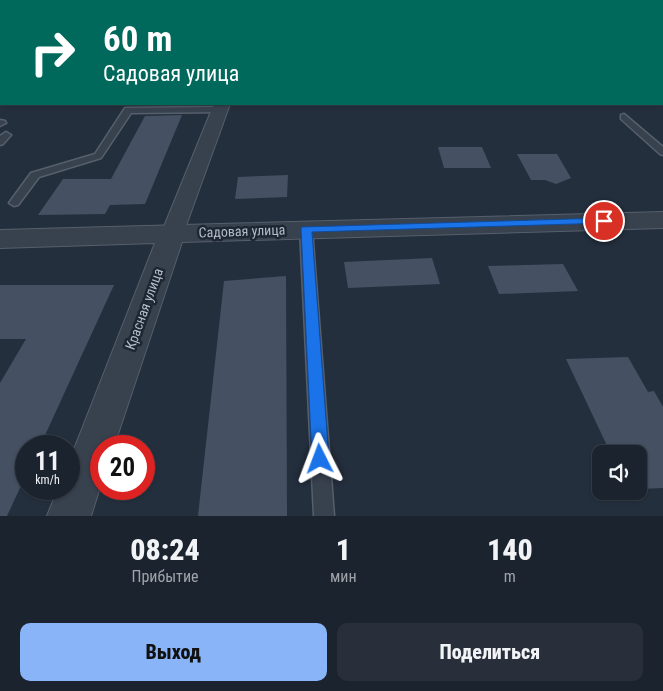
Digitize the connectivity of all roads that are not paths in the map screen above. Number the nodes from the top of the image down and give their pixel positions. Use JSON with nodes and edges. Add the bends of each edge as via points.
{"nodes":[{"id":1,"x":221,"y":107,"type":"edge"},
{"id":2,"x":624,"y":117,"type":"dead end"},
{"id":3,"x":663,"y":152,"type":"edge"},
{"id":4,"x":14,"y":203,"type":"dead end"},
{"id":5,"x":663,"y":220,"type":"edge"},
{"id":6,"x":306,"y":229,"type":"junction"},
{"id":7,"x":172,"y":234,"type":"junction"},
{"id":8,"x":0,"y":239,"type":"edge"},
{"id":9,"x":69,"y":516,"type":"edge"},
{"id":10,"x":324,"y":516,"type":"edge"}],
"edges":[{"from":1,"to":4,"type":"lane","via":[[128,110],[98,156],[34,175]]},
{"from":1,"to":7,"type":"street","name":"Красная улица"},
{"from":2,"to":3,"type":"lane"},
{"from":5,"to":6,"type":"street","name":"Садовая улица"},
{"from":6,"to":7,"type":"street","name":"Садовая улица"},
{"from":6,"to":10,"type":"lane"},
{"from":7,"to":8,"type":"street","name":"Садовая улица"},
{"from":7,"to":9,"type":"street","name":"Красная улица"}]}
